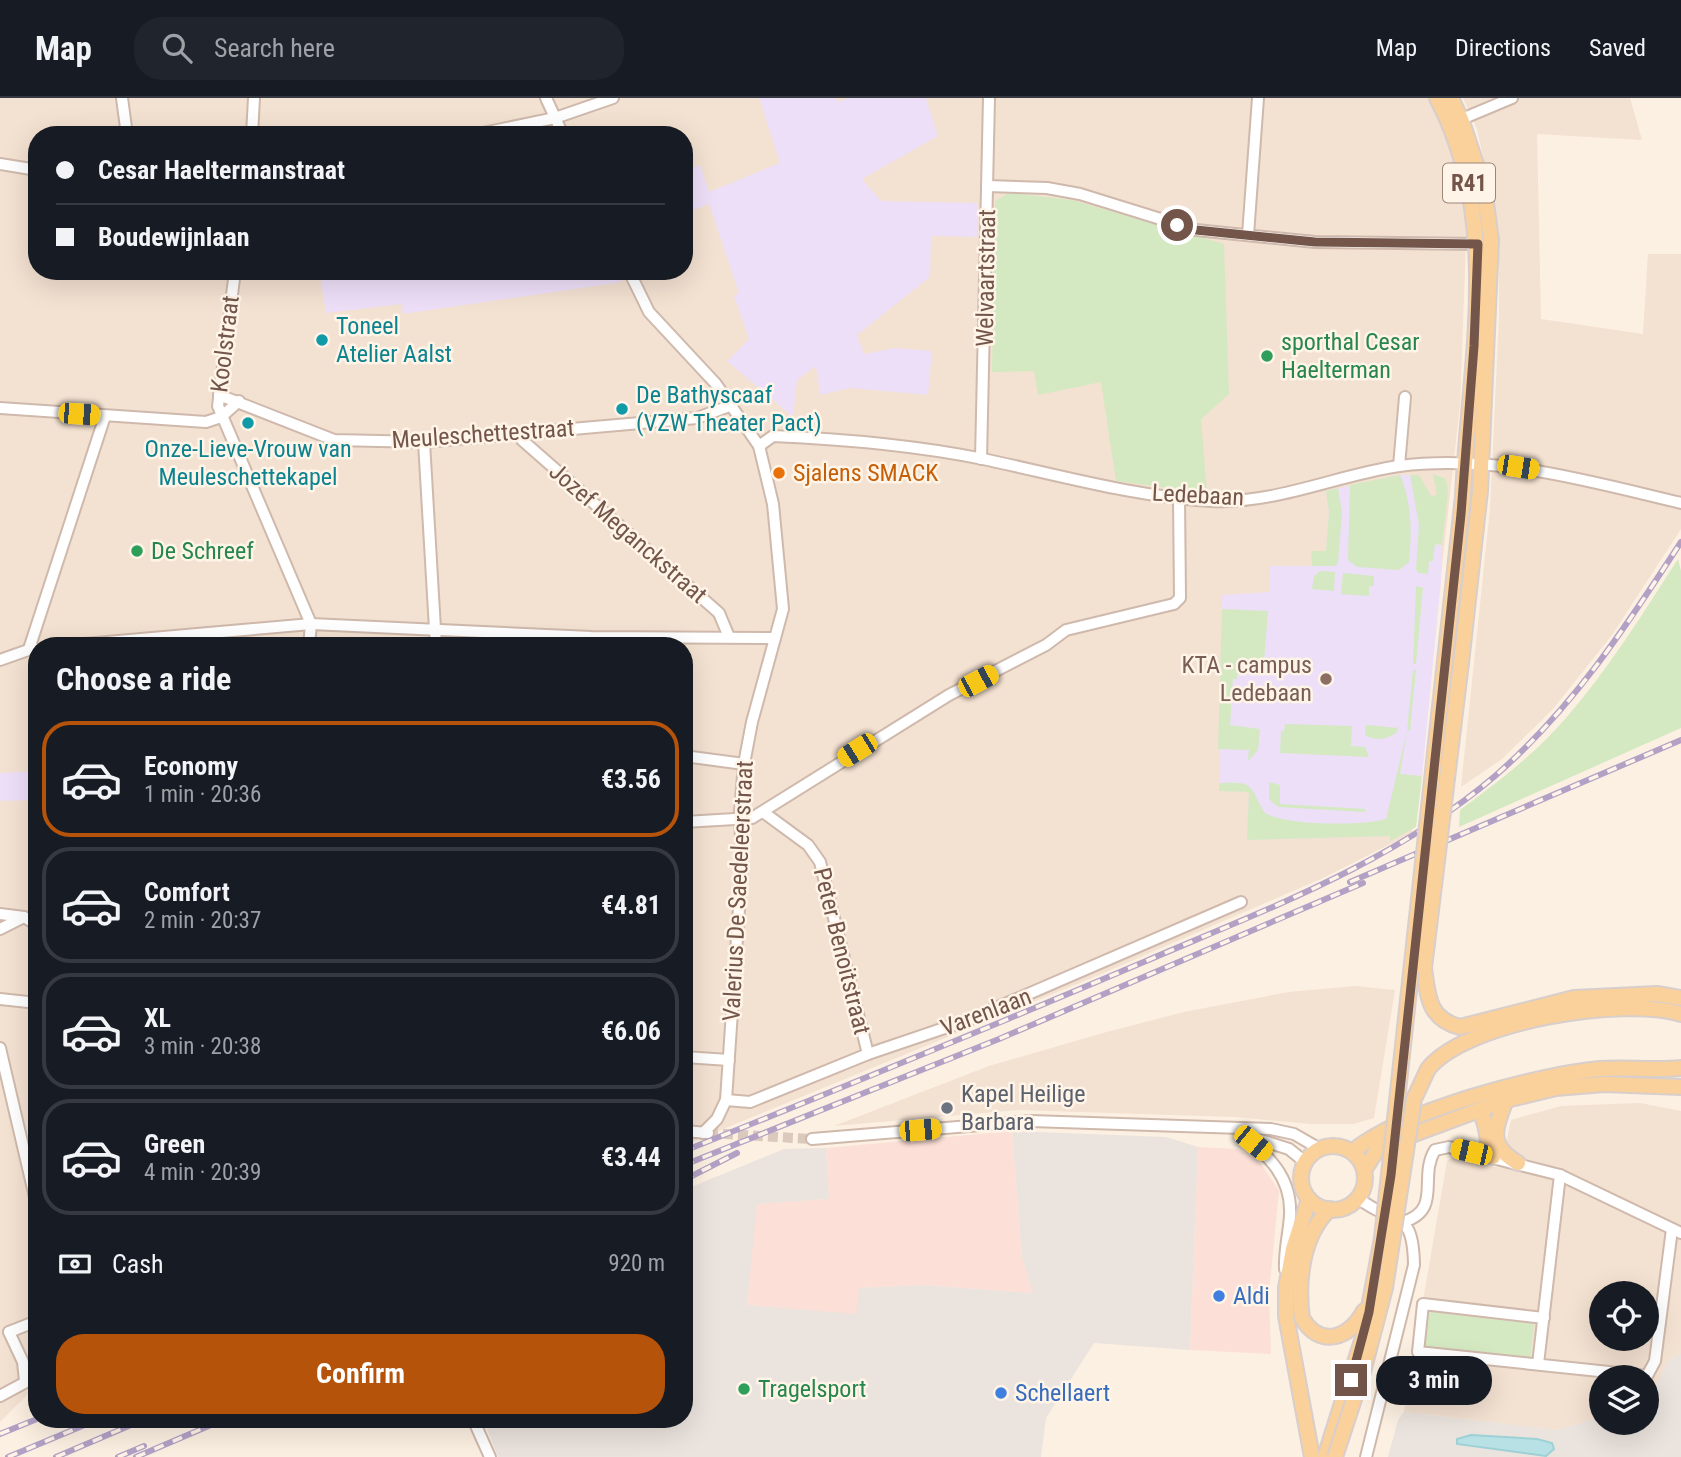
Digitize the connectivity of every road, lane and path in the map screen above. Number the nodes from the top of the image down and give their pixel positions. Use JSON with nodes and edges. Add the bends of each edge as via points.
{"nodes":[{"id":1,"x":122,"y":98,"type":"edge"},
{"id":2,"x":254,"y":98,"type":"edge"},
{"id":3,"x":546,"y":98,"type":"edge"},
{"id":4,"x":613,"y":98,"type":"edge"},
{"id":5,"x":989,"y":98,"type":"edge"},
{"id":6,"x":1258,"y":98,"type":"edge"},
{"id":7,"x":1437,"y":98,"type":"edge"},
{"id":8,"x":1451,"y":98,"type":"edge"},
{"id":9,"x":1511,"y":98,"type":"edge"},
{"id":10,"x":555,"y":118,"type":"junction"},
{"id":11,"x":1456,"y":122,"type":"junction"},
{"id":12,"x":126,"y":126,"type":"edge"},
{"id":13,"x":252,"y":126,"type":"edge"},
{"id":14,"x":516,"y":126,"type":"edge"},
{"id":15,"x":559,"y":126,"type":"edge"},
{"id":16,"x":0,"y":164,"type":"edge"},
{"id":17,"x":28,"y":169,"type":"edge"},
{"id":18,"x":988,"y":186,"type":"junction"},
{"id":19,"x":1248,"y":235,"type":"junction"},
{"id":20,"x":1478,"y":244,"type":"junction"},
{"id":21,"x":233,"y":280,"type":"edge"},
{"id":22,"x":633,"y":280,"type":"edge"},
{"id":23,"x":219,"y":395,"type":"junction"},
{"id":24,"x":1405,"y":397,"type":"dead end"},
{"id":25,"x":239,"y":401,"type":"junction"},
{"id":26,"x":732,"y":405,"type":"junction"},
{"id":27,"x":0,"y":408,"type":"edge"},
{"id":28,"x":105,"y":416,"type":"junction"},
{"id":29,"x":221,"y":417,"type":"junction"},
{"id":30,"x":519,"y":434,"type":"junction"},
{"id":31,"x":424,"y":442,"type":"junction"},
{"id":32,"x":759,"y":446,"type":"junction"},
{"id":33,"x":981,"y":459,"type":"junction"},
{"id":34,"x":1465,"y":463,"type":"junction"},
{"id":35,"x":1481,"y":464,"type":"junction"},
{"id":36,"x":1399,"y":467,"type":"junction"},
{"id":37,"x":1178,"y":497,"type":"junction"},
{"id":38,"x":1681,"y":503,"type":"edge"},
{"id":39,"x":311,"y":624,"type":"junction"},
{"id":40,"x":436,"y":629,"type":"junction"},
{"id":41,"x":36,"y":637,"type":"edge"},
{"id":42,"x":164,"y":637,"type":"edge"},
{"id":43,"x":310,"y":637,"type":"edge"},
{"id":44,"x":436,"y":637,"type":"edge"},
{"id":45,"x":532,"y":637,"type":"edge"},
{"id":46,"x":729,"y":637,"type":"junction"},
{"id":47,"x":693,"y":638,"type":"edge"},
{"id":48,"x":775,"y":638,"type":"junction"},
{"id":49,"x":28,"y":650,"type":"edge"},
{"id":50,"x":0,"y":660,"type":"edge"},
{"id":51,"x":693,"y":758,"type":"edge"},
{"id":52,"x":744,"y":764,"type":"junction"},
{"id":53,"x":763,"y":812,"type":"junction"},
{"id":54,"x":741,"y":820,"type":"junction"},
{"id":55,"x":693,"y":822,"type":"edge"},
{"id":56,"x":1241,"y":902,"type":"dead end"},
{"id":57,"x":0,"y":914,"type":"edge"},
{"id":58,"x":24,"y":917,"type":"junction"},
{"id":59,"x":28,"y":919,"type":"edge"},
{"id":60,"x":0,"y":929,"type":"edge"},
{"id":61,"x":1423,"y":968,"type":"junction"},
{"id":62,"x":1681,"y":998,"type":"edge"},
{"id":63,"x":0,"y":999,"type":"edge"},
{"id":64,"x":28,"y":1002,"type":"edge"},
{"id":65,"x":1681,"y":1014,"type":"edge"},
{"id":66,"x":0,"y":1048,"type":"edge"},
{"id":67,"x":868,"y":1054,"type":"junction"},
{"id":68,"x":693,"y":1058,"type":"edge"},
{"id":69,"x":729,"y":1060,"type":"junction"},
{"id":70,"x":1681,"y":1068,"type":"edge"},
{"id":71,"x":1681,"y":1087,"type":"edge"},
{"id":72,"x":726,"y":1100,"type":"junction"},
{"id":73,"x":1506,"y":1100,"type":"junction"},
{"id":74,"x":1479,"y":1110,"type":"junction"},
{"id":75,"x":1215,"y":1128,"type":"junction"},
{"id":76,"x":693,"y":1132,"type":"edge"},
{"id":77,"x":1241,"y":1134,"type":"junction"},
{"id":78,"x":812,"y":1139,"type":"tunnel mouth"},
{"id":79,"x":1320,"y":1149,"type":"junction"},
{"id":80,"x":1405,"y":1150,"type":"junction"},
{"id":81,"x":1352,"y":1152,"type":"junction"},
{"id":82,"x":1493,"y":1157,"type":"junction"},
{"id":83,"x":1305,"y":1162,"type":"junction"},
{"id":84,"x":1518,"y":1163,"type":"junction"},
{"id":85,"x":28,"y":1168,"type":"edge"},
{"id":86,"x":1364,"y":1170,"type":"junction"},
{"id":87,"x":1560,"y":1175,"type":"junction"},
{"id":88,"x":1358,"y":1198,"type":"junction"},
{"id":89,"x":1309,"y":1199,"type":"junction"},
{"id":90,"x":1330,"y":1209,"type":"junction"},
{"id":91,"x":1402,"y":1222,"type":"junction"},
{"id":92,"x":1676,"y":1231,"type":"edge"},
{"id":93,"x":1286,"y":1288,"type":"junction"},
{"id":94,"x":1370,"y":1301,"type":"junction"},
{"id":95,"x":1544,"y":1318,"type":"junction"},
{"id":96,"x":28,"y":1323,"type":"edge"},
{"id":97,"x":5,"y":1329,"type":"edge"},
{"id":98,"x":1538,"y":1364,"type":"junction"},
{"id":99,"x":28,"y":1380,"type":"edge"},
{"id":100,"x":25,"y":1381,"type":"junction"},
{"id":101,"x":0,"y":1396,"type":"edge"},
{"id":102,"x":477,"y":1428,"type":"edge"},
{"id":103,"x":490,"y":1457,"type":"edge"},
{"id":104,"x":1312,"y":1457,"type":"edge"},
{"id":105,"x":1325,"y":1457,"type":"edge"},
{"id":106,"x":1335,"y":1457,"type":"edge"},
{"id":107,"x":1366,"y":1457,"type":"edge"}],
"edges":[{"from":1,"to":12,"type":"street"},
{"from":2,"to":13,"type":"street"},
{"from":3,"to":10,"type":"street"},
{"from":4,"to":10,"type":"street"},
{"from":5,"to":18,"type":"street","name":"Welvaartstraat"},
{"from":6,"to":19,"type":"street"},
{"from":7,"to":11,"type":"main road","number":"R41"},
{"from":8,"to":11,"type":"main road","number":"R41"},
{"from":9,"to":11,"type":"street"},
{"from":10,"to":14,"type":"street"},
{"from":10,"to":15,"type":"street"},
{"from":11,"to":20,"type":"main road","number":"R41"},
{"from":11,"to":35,"type":"main road","number":"R41","via":[[1484,188],[1491,228]]},
{"from":16,"to":17,"type":"street"},
{"from":18,"to":19,"type":"street","via":[[1080,194],[1196,230]]},
{"from":18,"to":33,"type":"street","name":"Welvaartstraat"},
{"from":19,"to":20,"type":"street","via":[[1315,242]]},
{"from":20,"to":34,"type":"main road","number":"R41"},
{"from":21,"to":23,"type":"street","name":"Koolstraat"},
{"from":22,"to":26,"type":"street","name":"Valerius De Saedeleerstraat","via":[[649,312]]},
{"from":23,"to":25,"type":"street","name":"Meuleschettestraat"},
{"from":23,"to":29,"type":"street","name":"Koolstraat"},
{"from":24,"to":36,"type":"street"},
{"from":25,"to":29,"type":"street"},
{"from":25,"to":31,"type":"street","name":"Meuleschettestraat","via":[[334,440]]},
{"from":26,"to":30,"type":"street","name":"Meuleschettestraat","via":[[697,418]]},
{"from":26,"to":32,"type":"street","name":"Valerius De Saedeleerstraat"},
{"from":27,"to":28,"type":"street"},
{"from":28,"to":29,"type":"street","via":[[206,422]]},
{"from":28,"to":41,"type":"street"},
{"from":29,"to":39,"type":"street","name":"Koolstraat"},
{"from":30,"to":31,"type":"street","name":"Meuleschettestraat"},
{"from":30,"to":46,"type":"street","name":"Jozef Meganckstraat","via":[[719,613]]},
{"from":31,"to":40,"type":"street"},
{"from":32,"to":33,"type":"street","name":"Ledebaan","via":[[781,436],[902,445]]},
{"from":32,"to":48,"type":"street","name":"Valerius De Saedeleerstraat","via":[[773,503],[783,609]]},
{"from":33,"to":37,"type":"street","name":"Ledebaan","via":[[1123,490]]},
{"from":34,"to":35,"type":"street","name":"Ledebaan"},
{"from":34,"to":36,"type":"street","name":"Ledebaan"},
{"from":34,"to":94,"type":"main road","number":"R41","bridge":true,"via":[[1391,1175]]},
{"from":35,"to":38,"type":"street","name":"Ledebaan","via":[[1544,471]]},
{"from":35,"to":61,"type":"main road","number":"R41","bridge":true},
{"from":36,"to":37,"type":"street","name":"Ledebaan","via":[[1249,500]]},
{"from":37,"to":53,"type":"street","via":[[1181,587],[1174,604],[1066,630],[878,737]]},
{"from":39,"to":40,"type":"street"},
{"from":39,"to":42,"type":"street"},
{"from":39,"to":43,"type":"street"},
{"from":40,"to":44,"type":"street"},
{"from":40,"to":45,"type":"street"},
{"from":46,"to":47,"type":"street"},
{"from":46,"to":48,"type":"street"},
{"from":48,"to":52,"type":"street","name":"Valerius De Saedeleerstraat"},
{"from":49,"to":50,"type":"street"},
{"from":51,"to":52,"type":"street"},
{"from":52,"to":54,"type":"street","name":"Valerius De Saedeleerstraat"},
{"from":53,"to":54,"type":"street"},
{"from":53,"to":67,"type":"street","name":"Peter Benoitstraat","via":[[808,845],[820,862]]},
{"from":54,"to":55,"type":"street"},
{"from":54,"to":69,"type":"street","name":"Valerius De Saedeleerstraat"},
{"from":56,"to":67,"type":"street","name":"Varenlaan","via":[[968,1020]]},
{"from":57,"to":58,"type":"street"},
{"from":58,"to":59,"type":"street"},
{"from":58,"to":60,"type":"street"},
{"from":61,"to":62,"type":"main road","via":[[1430,1007],[1448,1024],[1460,1027],[1574,998]]},
{"from":61,"to":80,"type":"main road","number":"R41","bridge":true},
{"from":63,"to":64,"type":"street"},
{"from":65,"to":80,"type":"main road","bridge":true,"via":[[1620,1008],[1537,1019],[1462,1042],[1428,1069],[1414,1099]]},
{"from":66,"to":85,"type":"street"},
{"from":67,"to":72,"type":"street","name":"Varenlaan","via":[[750,1102]]},
{"from":68,"to":69,"type":"street"},
{"from":69,"to":72,"type":"street","name":"Valerius De Saedeleerstraat"},
{"from":70,"to":81,"type":"main road","via":[[1601,1069],[1504,1088],[1373,1135]]},
{"from":71,"to":73,"type":"main road","via":[[1634,1083],[1556,1088]]},
{"from":72,"to":76,"type":"street","name":"Valerius De Saedeleerstraat","via":[[705,1133]]},
{"from":73,"to":74,"type":"main road"},
{"from":73,"to":84,"type":"main road","via":[[1496,1139],[1501,1152]]},
{"from":74,"to":82,"type":"main road"},
{"from":74,"to":86,"type":"main road","via":[[1379,1146]]},
{"from":75,"to":77,"type":"street"},
{"from":75,"to":78,"type":"street","via":[[1031,1121]]},
{"from":75,"to":79,"type":"street","via":[[1288,1132]]},
{"from":77,"to":83,"type":"street","via":[[1282,1146]]},
{"from":77,"to":93,"type":"street","via":[[1265,1153],[1286,1184],[1290,1216],[1284,1254]]},
{"from":79,"to":81,"type":"main road","via":[[1336,1146]]},
{"from":79,"to":83,"type":"main road"},
{"from":80,"to":106,"type":"main road","number":"R41","bridge":true,"via":[[1385,1288]]},
{"from":81,"to":86,"type":"main road"},
{"from":82,"to":84,"type":"street"},
{"from":82,"to":91,"type":"street","via":[[1449,1147],[1435,1150],[1423,1209],[1418,1217]]},
{"from":83,"to":89,"type":"main road","via":[[1302,1183]]},
{"from":84,"to":87,"type":"street"},
{"from":86,"to":88,"type":"main road"},
{"from":87,"to":92,"type":"street"},
{"from":87,"to":95,"type":"street"},
{"from":88,"to":90,"type":"main road","via":[[1345,1208]]},
{"from":88,"to":91,"type":"street"},
{"from":89,"to":90,"type":"main road"},
{"from":89,"to":93,"type":"main road"},
{"from":90,"to":94,"type":"main road","via":[[1319,1218],[1307,1249],[1301,1308],[1307,1326],[1318,1334],[1345,1335]]},
{"from":91,"to":107,"type":"street","via":[[1410,1230],[1414,1265]]},
{"from":92,"to":98,"type":"street","via":[[1653,1370],[1647,1376]]},
{"from":93,"to":104,"type":"main road","via":[[1290,1346]]},
{"from":94,"to":105,"type":"main road","number":"R41","via":[[1361,1346]]},
{"from":95,"to":98,"type":"street"},
{"from":95,"to":98,"type":"street","via":[[1423,1304],[1418,1352]]},
{"from":96,"to":97,"type":"street"},
{"from":97,"to":100,"type":"street","via":[[23,1362]]},
{"from":99,"to":100,"type":"street"},
{"from":100,"to":101,"type":"street"},
{"from":102,"to":103,"type":"street"}]}
